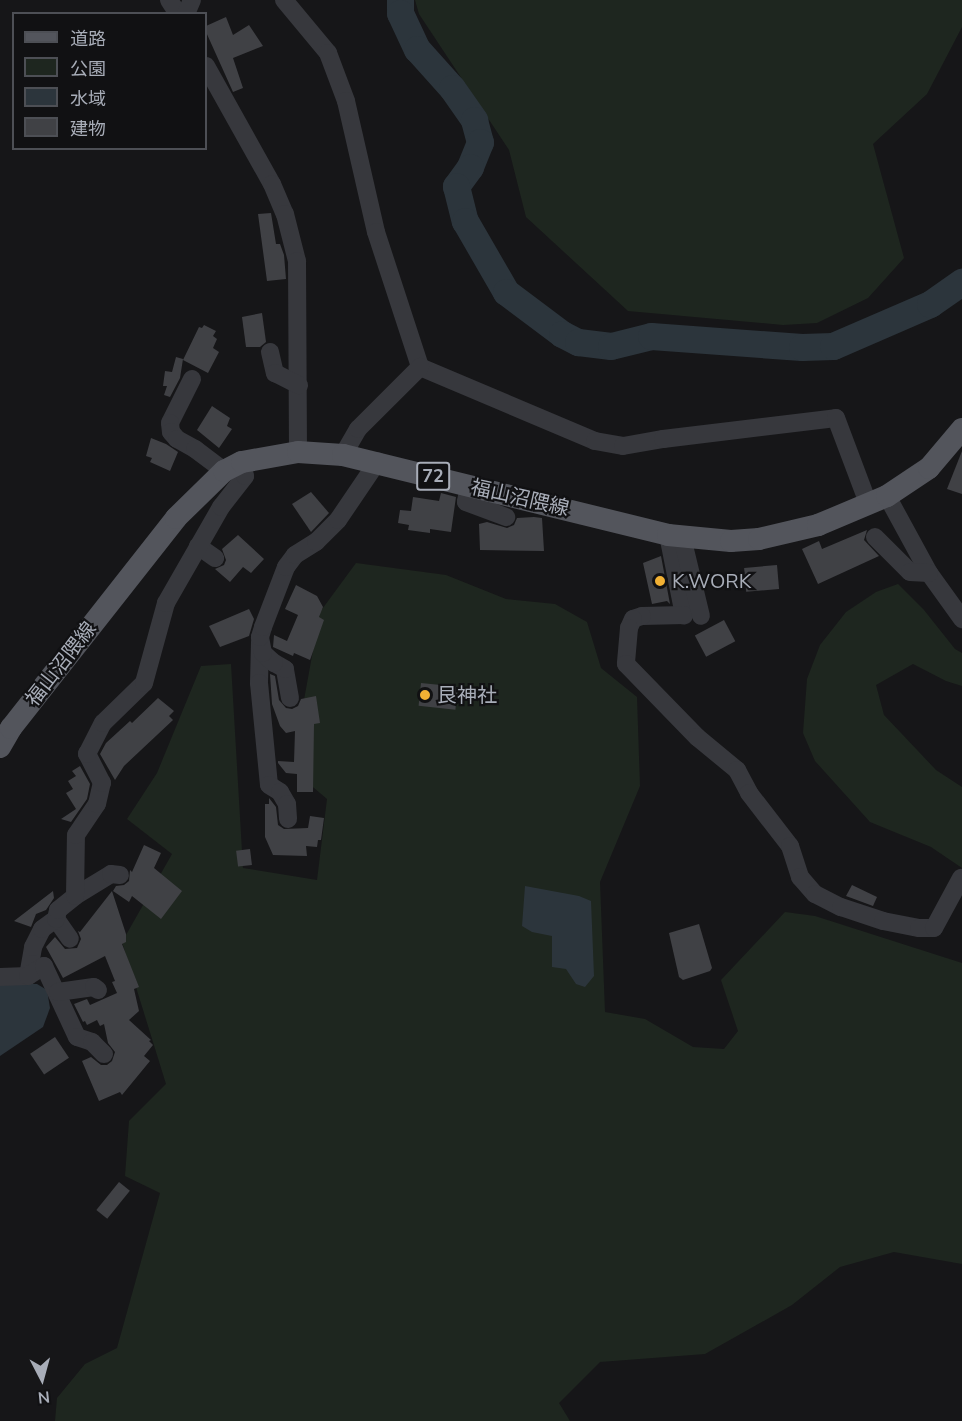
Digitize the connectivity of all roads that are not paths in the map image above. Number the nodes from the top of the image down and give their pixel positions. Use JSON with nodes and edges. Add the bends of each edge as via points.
{"nodes":[{"id":1,"x":284,"y":0,"type":"edge"},
{"id":2,"x":207,"y":68,"type":"edge"},
{"id":3,"x":270,"y":352,"type":"dead end"},
{"id":4,"x":420,"y":368,"type":"junction"},
{"id":5,"x":192,"y":379,"type":"dead end"},
{"id":6,"x":298,"y":385,"type":"junction"},
{"id":7,"x":962,"y":429,"type":"edge"},
{"id":8,"x":298,"y":452,"type":"junction"},
{"id":9,"x":343,"y":455,"type":"junction"},
{"id":10,"x":378,"y":461,"type":"junction"},
{"id":11,"x":233,"y":467,"type":"junction"},
{"id":12,"x":469,"y":486,"type":"junction"},
{"id":13,"x":877,"y":500,"type":"junction"},
{"id":14,"x":506,"y":518,"type":"dead end"},
{"id":15,"x":675,"y":536,"type":"junction"},
{"id":16,"x":875,"y":537,"type":"dead end"},
{"id":17,"x":198,"y":546,"type":"junction"},
{"id":18,"x":215,"y":558,"type":"dead end"},
{"id":19,"x":929,"y":573,"type":"junction"},
{"id":20,"x":961,"y":612,"type":"edge"},
{"id":21,"x":701,"y":616,"type":"dead end"},
{"id":22,"x":260,"y":638,"type":"junction"},
{"id":23,"x":291,"y":698,"type":"dead end"},
{"id":24,"x":0,"y":747,"type":"edge"},
{"id":25,"x":288,"y":819,"type":"dead end"},
{"id":26,"x":120,"y":875,"type":"dead end"},
{"id":27,"x":961,"y":878,"type":"edge"},
{"id":28,"x":75,"y":896,"type":"junction"},
{"id":29,"x":56,"y":919,"type":"junction"},
{"id":30,"x":70,"y":939,"type":"dead end"},
{"id":31,"x":28,"y":976,"type":"junction"},
{"id":32,"x":0,"y":977,"type":"edge"},
{"id":33,"x":98,"y":990,"type":"dead end"},
{"id":34,"x":58,"y":992,"type":"junction"},
{"id":35,"x":104,"y":1054,"type":"dead end"}],
"edges":[{"from":1,"to":4,"type":"street","via":[[328,53],[346,102],[376,232]]},
{"from":2,"to":6,"type":"street","via":[[285,214],[297,261]]},
{"from":3,"to":6,"type":"street","via":[[275,373]]},
{"from":4,"to":9,"type":"street","via":[[358,429]]},
{"from":4,"to":13,"type":"street","via":[[595,441],[623,446],[836,418]]},
{"from":5,"to":11,"type":"street","via":[[170,423],[171,432],[177,439]]},
{"from":6,"to":8,"type":"street"},
{"from":7,"to":13,"type":"main road","name":"福山沼隈線","number":"72","via":[[929,468]]},
{"from":8,"to":9,"type":"main road","name":"福山沼隈線","number":"72"},
{"from":8,"to":11,"type":"main road","name":"福山沼隈線","number":"72"},
{"from":9,"to":10,"type":"main road","name":"福山沼隈線","number":"72"},
{"from":10,"to":12,"type":"main road","name":"福山沼隈線","number":"72"},
{"from":10,"to":22,"type":"street","via":[[338,520],[286,567]]},
{"from":11,"to":17,"type":"street","via":[[244,476]]},
{"from":11,"to":24,"type":"main road","name":"福山沼隈線","via":[[176,518]]},
{"from":12,"to":14,"type":"street","via":[[466,502]]},
{"from":12,"to":15,"type":"main road","name":"福山沼隈線","number":"72"},
{"from":13,"to":15,"type":"main road","name":"福山沼隈線","number":"72","via":[[818,525],[759,539]]},
{"from":13,"to":19,"type":"street"},
{"from":15,"to":21,"type":"street"},
{"from":15,"to":27,"type":"street","via":[[684,615],[633,619],[626,664],[697,737],[737,770],[749,793],[790,846],[800,877],[815,894],[841,907],[919,928],[934,928]]},
{"from":16,"to":19,"type":"street","via":[[910,572]]},
{"from":17,"to":18,"type":"street"},
{"from":17,"to":28,"type":"street","via":[[166,603],[144,683],[103,723],[87,754],[102,783],[96,804],[76,835]]},
{"from":19,"to":20,"type":"street"},
{"from":22,"to":23,"type":"street","via":[[263,653],[285,669]]},
{"from":22,"to":25,"type":"street","via":[[259,683],[269,785],[280,792],[287,804]]},
{"from":26,"to":28,"type":"street","via":[[111,874]]},
{"from":28,"to":29,"type":"street","via":[[58,910]]},
{"from":29,"to":30,"type":"street"},
{"from":29,"to":31,"type":"street","via":[[42,929],[33,947]]},
{"from":31,"to":32,"type":"street"},
{"from":31,"to":34,"type":"street","via":[[44,966]]},
{"from":33,"to":34,"type":"street","via":[[87,987]]},
{"from":34,"to":35,"type":"street","via":[[77,1037],[92,1042]]}]}
